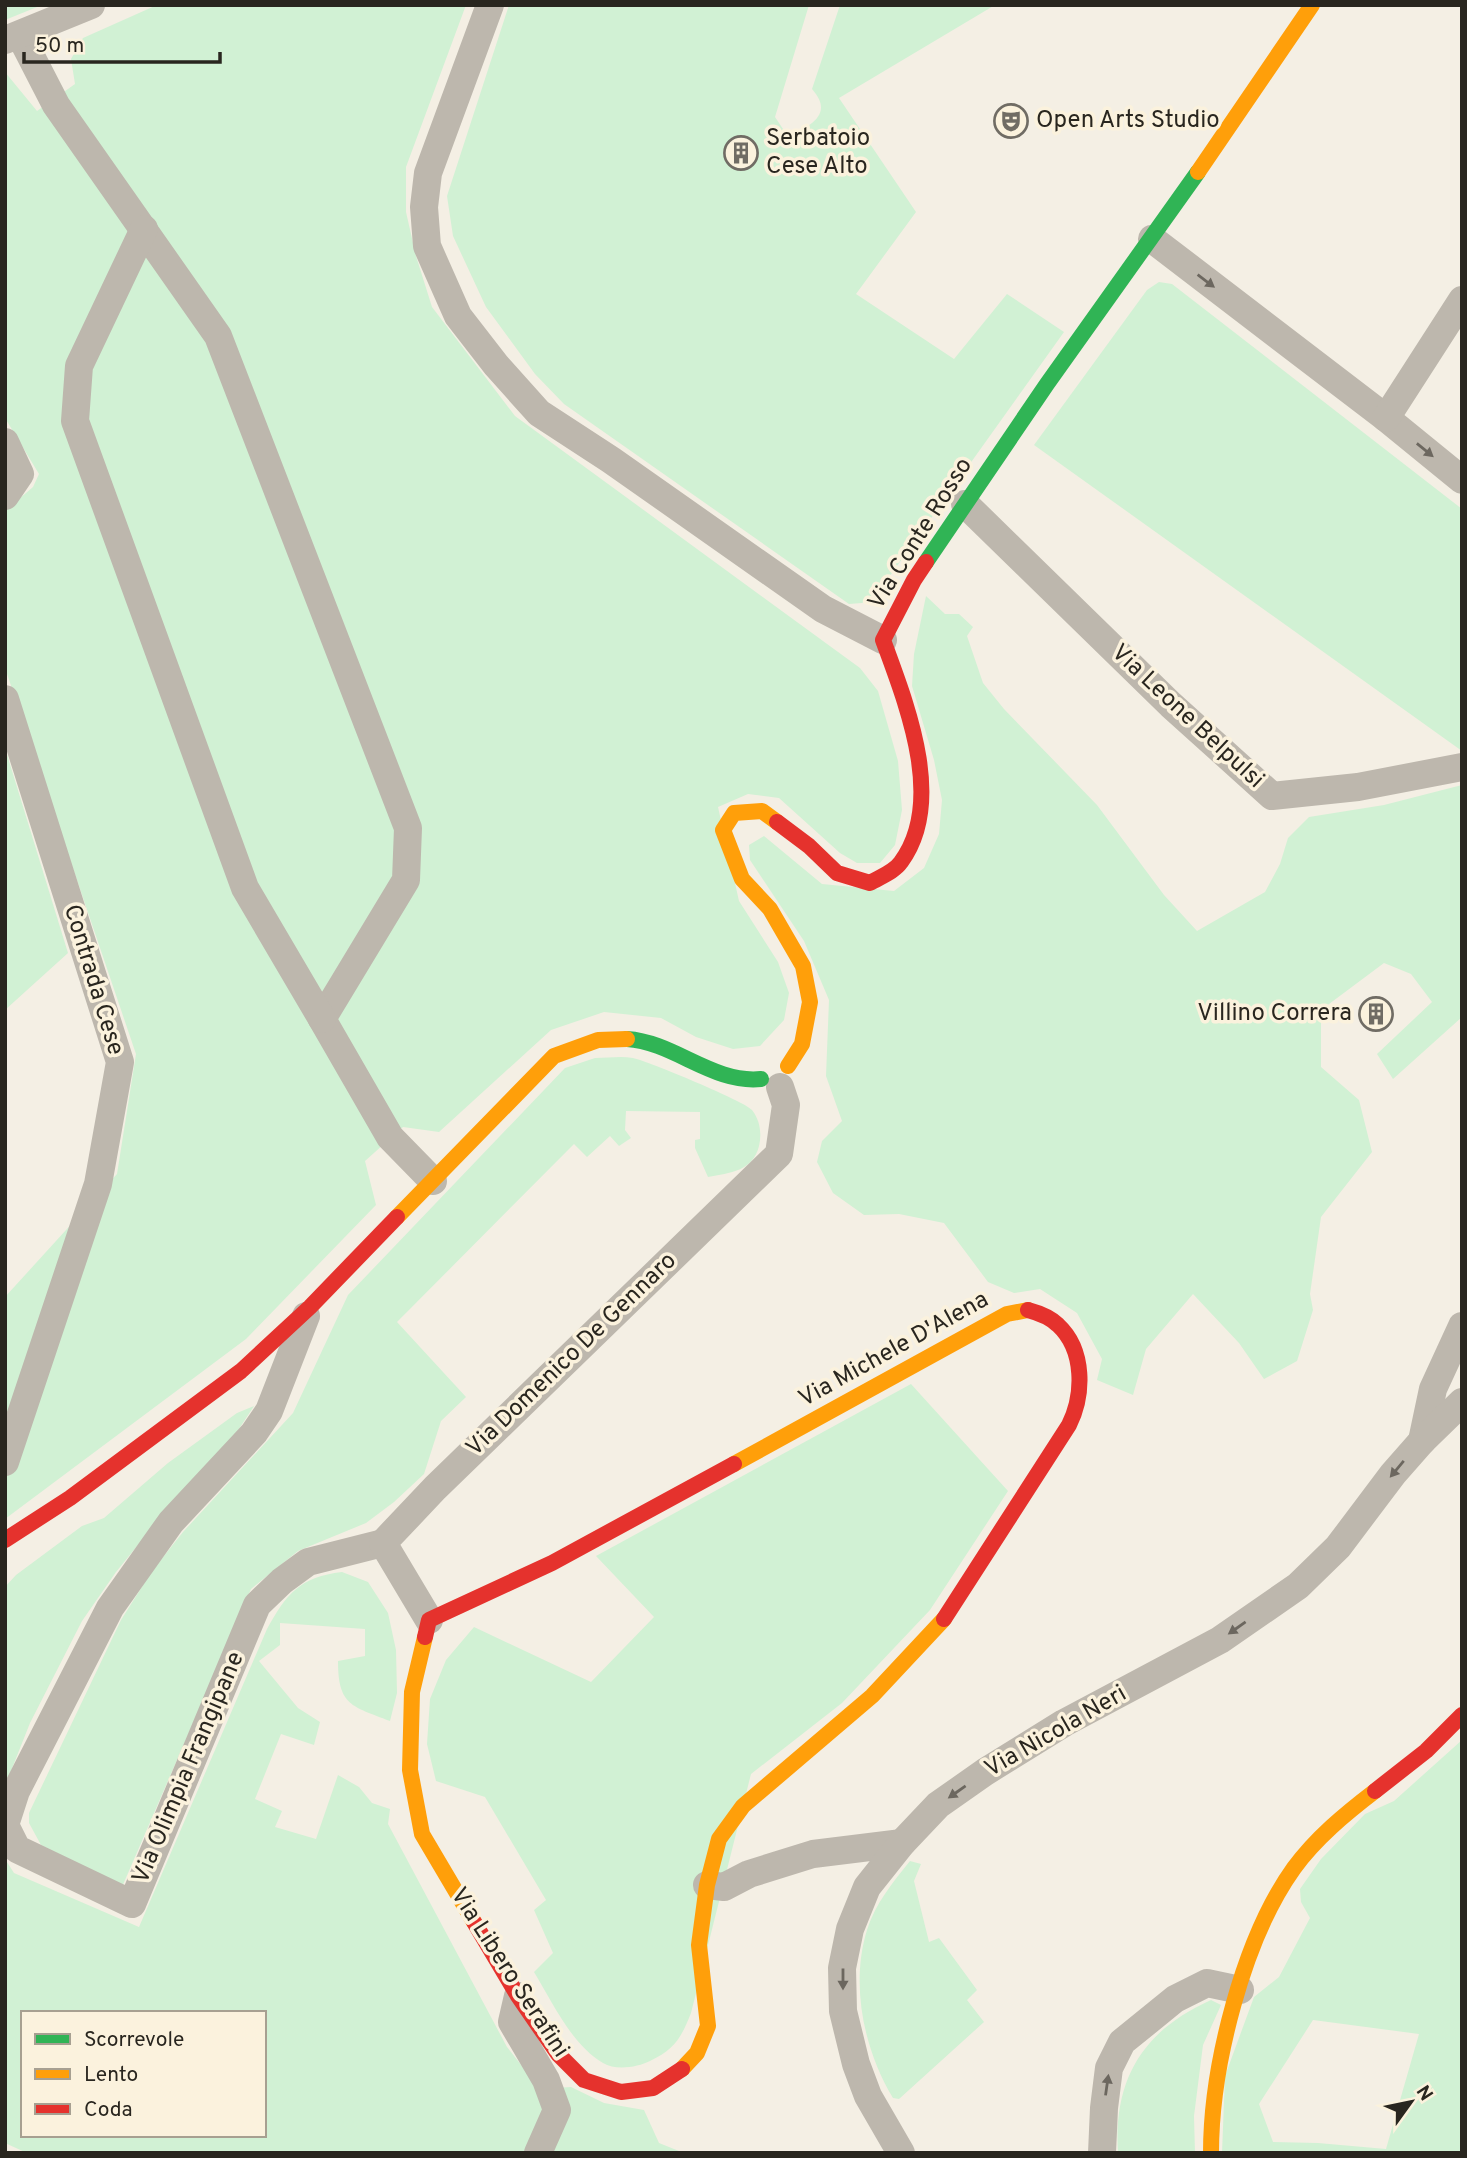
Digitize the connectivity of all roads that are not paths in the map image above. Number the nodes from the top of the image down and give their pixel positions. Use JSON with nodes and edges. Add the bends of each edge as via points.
{"nodes":[{"id":1,"x":91,"y":5,"type":"edge"},
{"id":2,"x":490,"y":5,"type":"edge"},
{"id":3,"x":1312,"y":5,"type":"edge"},
{"id":4,"x":13,"y":37,"type":"edge"},
{"id":5,"x":144,"y":229,"type":"junction"},
{"id":6,"x":1152,"y":239,"type":"junction"},
{"id":7,"x":1462,"y":300,"type":"edge"},
{"id":8,"x":1385,"y":418,"type":"junction"},
{"id":9,"x":5,"y":442,"type":"edge"},
{"id":10,"x":1462,"y":480,"type":"edge"},
{"id":11,"x":5,"y":496,"type":"edge"},
{"id":12,"x":965,"y":504,"type":"junction"},
{"id":13,"x":883,"y":640,"type":"junction"},
{"id":14,"x":5,"y":699,"type":"edge"},
{"id":15,"x":1462,"y":767,"type":"edge"},
{"id":16,"x":321,"y":1019,"type":"junction"},
{"id":17,"x":775,"y":1070,"type":"junction"},
{"id":18,"x":433,"y":1181,"type":"junction"},
{"id":19,"x":310,"y":1307,"type":"junction"},
{"id":20,"x":1462,"y":1326,"type":"edge"},
{"id":21,"x":1462,"y":1402,"type":"edge"},
{"id":22,"x":1422,"y":1441,"type":"junction"},
{"id":23,"x":5,"y":1462,"type":"edge"},
{"id":24,"x":5,"y":1540,"type":"edge"},
{"id":25,"x":383,"y":1543,"type":"junction"},
{"id":26,"x":429,"y":1620,"type":"junction"},
{"id":27,"x":1462,"y":1715,"type":"edge"},
{"id":28,"x":902,"y":1843,"type":"junction"},
{"id":29,"x":707,"y":1885,"type":"junction"},
{"id":30,"x":1240,"y":1990,"type":"junction"},
{"id":31,"x":518,"y":1996,"type":"junction"},
{"id":32,"x":538,"y":2153,"type":"edge"},
{"id":33,"x":901,"y":2153,"type":"edge"},
{"id":34,"x":1102,"y":2153,"type":"edge"},
{"id":35,"x":1211,"y":2153,"type":"edge"}],
"edges":[{"from":1,"to":4,"type":"street"},
{"from":2,"to":13,"type":"street","via":[[428,173],[424,207],[427,246],[458,316],[539,413],[823,608]]},
{"from":3,"to":6,"type":"street","name":"Via Conte Rosso"},
{"from":4,"to":5,"type":"street"},
{"from":5,"to":16,"type":"street","via":[[79,366],[75,421],[245,888]]},
{"from":5,"to":16,"type":"street","via":[[218,336],[408,828],[406,880]]},
{"from":6,"to":8,"type":"street","one_way":true},
{"from":6,"to":12,"type":"street","name":"Via Conte Rosso"},
{"from":7,"to":8,"type":"street"},
{"from":8,"to":10,"type":"street","one_way":true},
{"from":9,"to":11,"type":"street","via":[[20,474]]},
{"from":12,"to":13,"type":"street","name":"Via Conte Rosso","via":[[914,580]]},
{"from":12,"to":15,"type":"street","name":"Via Leone Belpulsi","via":[[1171,705],[1272,796],[1357,787]]},
{"from":13,"to":17,"type":"street","name":"Via Conte Rosso","via":[[917,748],[922,783],[913,842],[900,864],[870,883],[837,873],[762,811],[734,813],[723,830],[742,879],[770,909],[803,966],[810,1002],[802,1044]]},
{"from":14,"to":23,"type":"street","name":"Contrada Cese","via":[[120,1062],[98,1184]]},
{"from":16,"to":18,"type":"street","via":[[390,1137]]},
{"from":17,"to":18,"type":"street","via":[[748,1081],[734,1079],[639,1039],[588,1041],[554,1056]]},
{"from":17,"to":25,"type":"street","name":"Via Domenico De Gennaro","via":[[786,1105],[779,1154]]},
{"from":18,"to":19,"type":"street"},
{"from":19,"to":24,"type":"street","via":[[241,1371],[70,1498]]},
{"from":19,"to":25,"type":"street","name":"Via Olimpia Frangipane","via":[[269,1411],[171,1522],[110,1608],[16,1791],[5,1825],[17,1849],[132,1904],[257,1605],[308,1562]]},
{"from":20,"to":22,"type":"street","via":[[1433,1388]]},
{"from":21,"to":22,"type":"street","name":"Via Nicola Neri"},
{"from":22,"to":28,"type":"street","name":"Via Nicola Neri","one_way":true,"via":[[1338,1547],[1298,1586],[1220,1640],[1064,1723],[985,1772],[939,1805]]},
{"from":25,"to":26,"type":"street"},
{"from":26,"to":29,"type":"street","name":"Via Michele D'Alena","via":[[552,1563],[1007,1314],[1028,1310],[1064,1330],[1076,1360],[1080,1389],[1069,1425],[943,1620],[872,1696],[743,1806],[719,1839]]},
{"from":26,"to":31,"type":"street","name":"Via Libero Serafini","via":[[412,1692],[410,1770],[422,1834]]},
{"from":27,"to":30,"type":"street","via":[[1311,1846],[1261,1927]]},
{"from":28,"to":29,"type":"street","via":[[813,1854],[724,1887]]},
{"from":28,"to":33,"type":"street","name":"Via Nicola Neri","one_way":true,"via":[[867,1888],[850,1929],[842,1968],[843,2011],[856,2064],[868,2096]]},
{"from":29,"to":31,"type":"street","name":"Via Libero Serafini","via":[[699,1945],[708,2026],[697,2053],[678,2074],[653,2088],[621,2092],[584,2080],[558,2054]]},
{"from":34,"to":30,"type":"street","one_way":true,"via":[[1109,2068],[1122,2042],[1174,1999],[1207,1983]]},
{"from":30,"to":35,"type":"street","via":[[1214,2090]]},
{"from":31,"to":32,"type":"street","via":[[512,2022],[547,2080],[557,2110]]}]}
